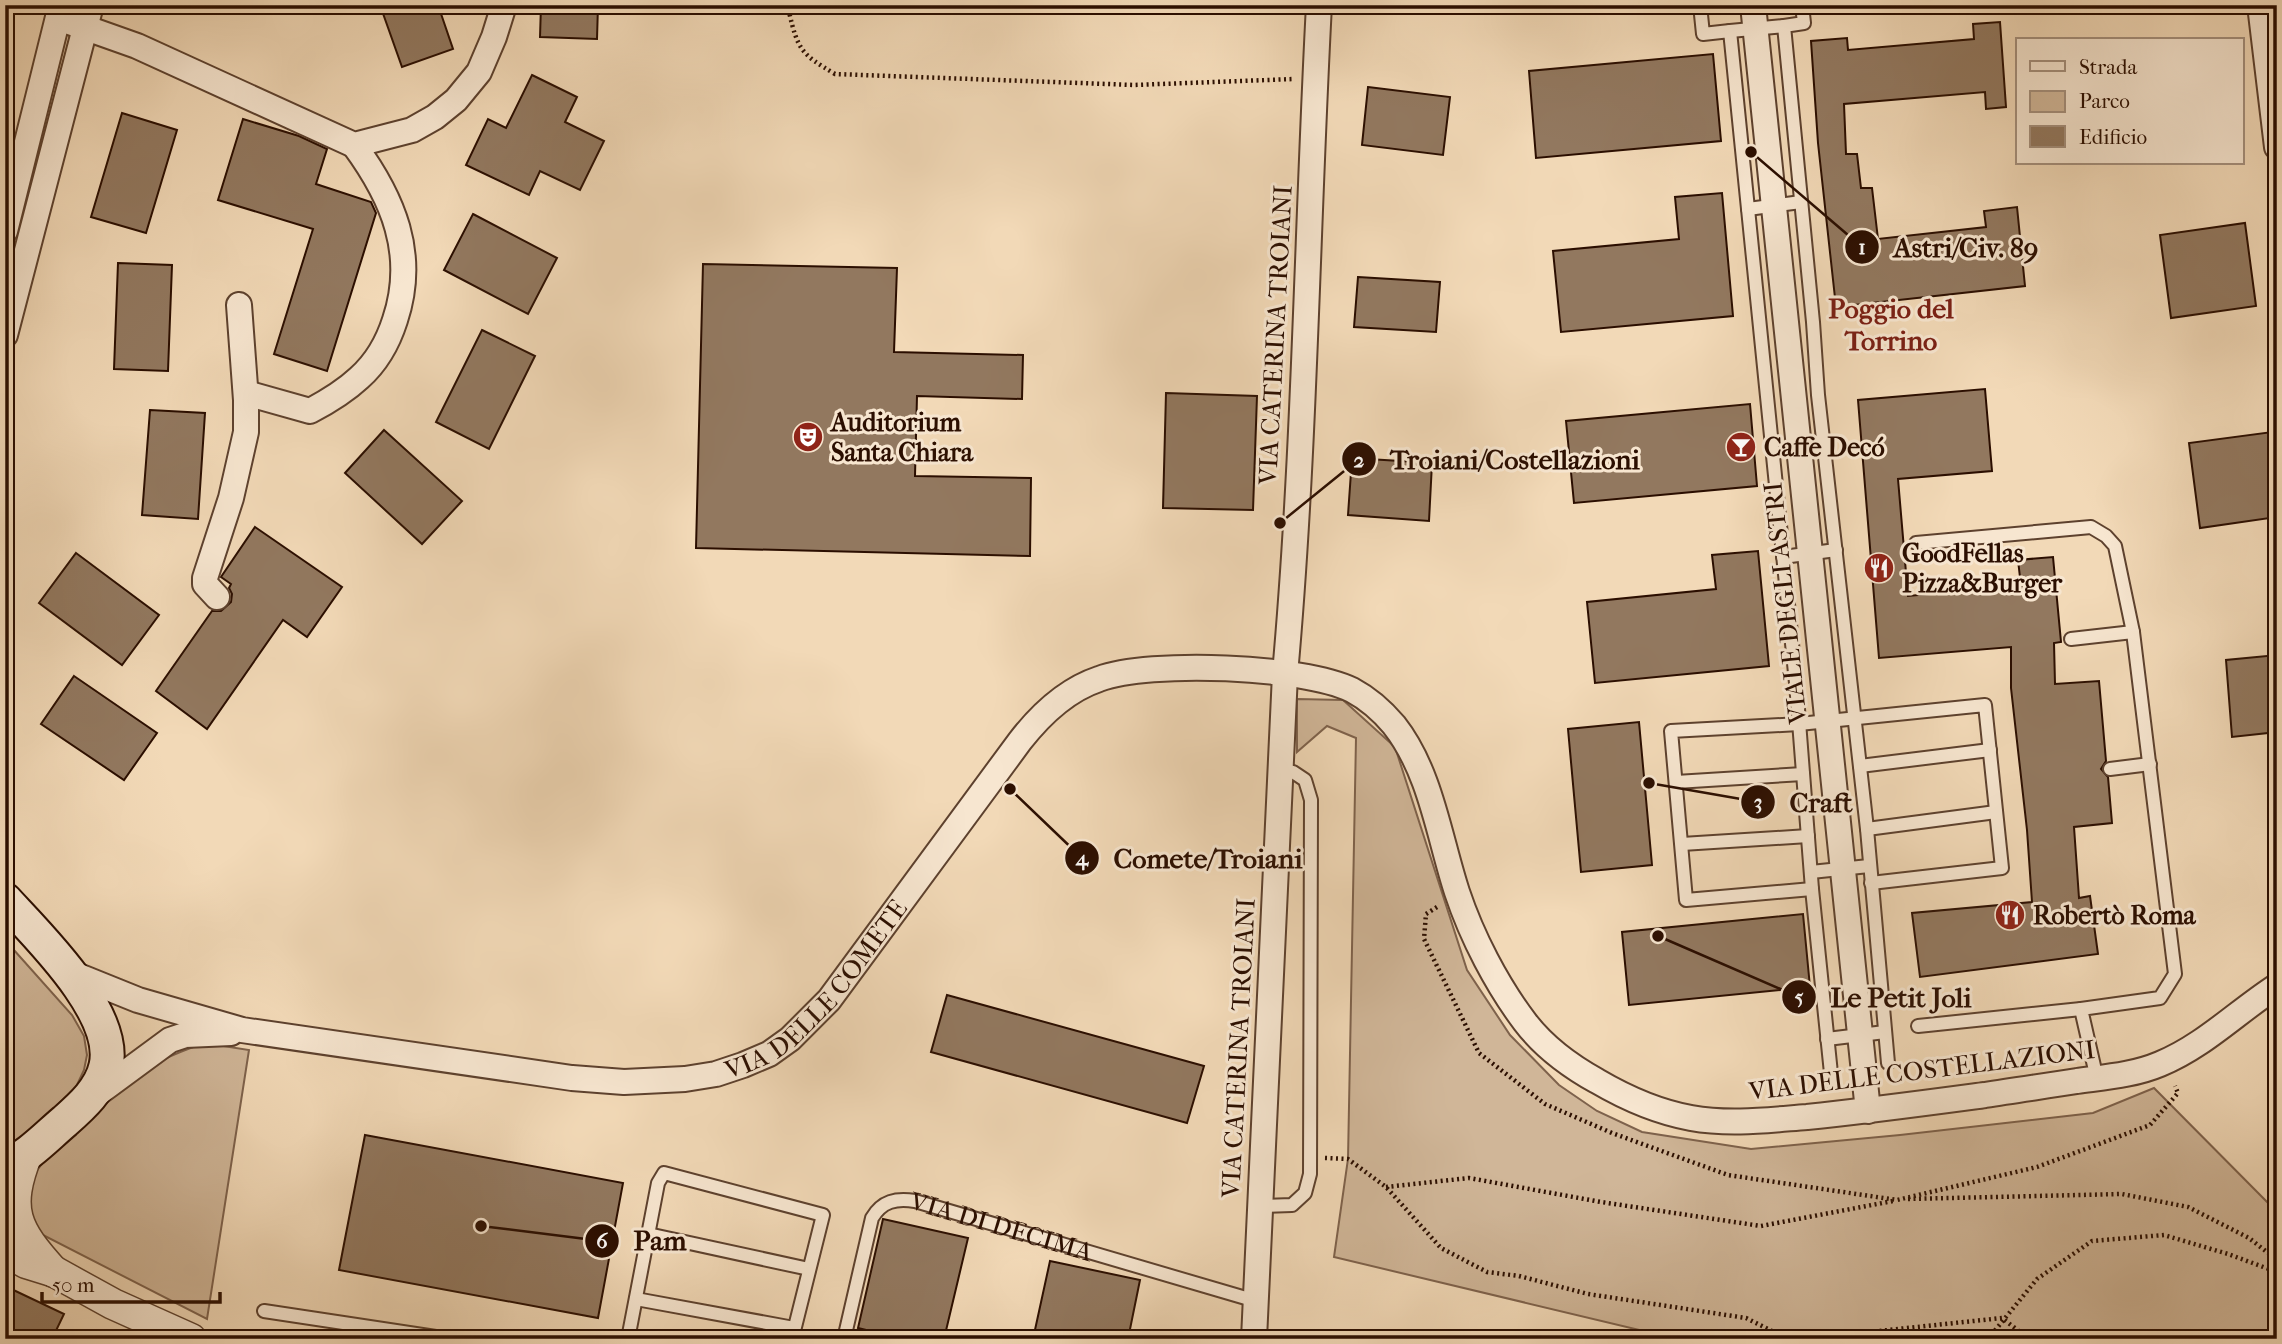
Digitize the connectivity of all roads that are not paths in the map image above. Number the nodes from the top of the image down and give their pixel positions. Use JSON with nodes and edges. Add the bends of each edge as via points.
{"nodes":[{"id":1,"x":504,"y":5,"type":"edge"},
{"id":2,"x":1319,"y":5,"type":"edge"},
{"id":3,"x":1700,"y":5,"type":"edge"},
{"id":4,"x":1802,"y":5,"type":"edge"},
{"id":5,"x":2260,"y":5,"type":"edge"},
{"id":6,"x":60,"y":12,"type":"edge"},
{"id":7,"x":88,"y":16,"type":"edge"},
{"id":8,"x":1755,"y":17,"type":"edge"},
{"id":9,"x":1784,"y":26,"type":"junction"},
{"id":10,"x":1730,"y":31,"type":"junction"},
{"id":11,"x":354,"y":145,"type":"junction"},
{"id":12,"x":2277,"y":147,"type":"edge"},
{"id":13,"x":1801,"y":202,"type":"junction"},
{"id":14,"x":1774,"y":206,"type":"junction"},
{"id":15,"x":1748,"y":209,"type":"junction"},
{"id":16,"x":5,"y":231,"type":"edge"},
{"id":17,"x":239,"y":305,"type":"dead end"},
{"id":18,"x":5,"y":335,"type":"edge"},
{"id":19,"x":246,"y":393,"type":"junction"},
{"id":20,"x":1916,"y":543,"type":"dead end"},
{"id":21,"x":1836,"y":550,"type":"junction"},
{"id":22,"x":1810,"y":554,"type":"junction"},
{"id":23,"x":1783,"y":557,"type":"junction"},
{"id":24,"x":217,"y":597,"type":"dead end"},
{"id":25,"x":2133,"y":632,"type":"junction"},
{"id":26,"x":2071,"y":639,"type":"dead end"},
{"id":27,"x":1284,"y":674,"type":"junction"},
{"id":28,"x":1854,"y":718,"type":"junction"},
{"id":29,"x":1827,"y":721,"type":"junction"},
{"id":30,"x":1799,"y":724,"type":"junction"},
{"id":31,"x":1990,"y":750,"type":"junction"},
{"id":32,"x":2150,"y":764,"type":"junction"},
{"id":33,"x":1860,"y":766,"type":"junction"},
{"id":34,"x":1281,"y":769,"type":"junction"},
{"id":35,"x":2110,"y":769,"type":"dead end"},
{"id":36,"x":1803,"y":774,"type":"junction"},
{"id":37,"x":1676,"y":782,"type":"junction"},
{"id":38,"x":1996,"y":812,"type":"junction"},
{"id":39,"x":1867,"y":829,"type":"junction"},
{"id":40,"x":1808,"y":836,"type":"junction"},
{"id":41,"x":1682,"y":844,"type":"junction"},
{"id":42,"x":1869,"y":866,"type":"junction"},
{"id":43,"x":1842,"y":869,"type":"junction"},
{"id":44,"x":1811,"y":872,"type":"junction"},
{"id":45,"x":1871,"y":883,"type":"junction"},
{"id":46,"x":1812,"y":889,"type":"junction"},
{"id":47,"x":5,"y":900,"type":"edge"},
{"id":48,"x":71,"y":973,"type":"junction"},
{"id":49,"x":2277,"y":986,"type":"edge"},
{"id":50,"x":2081,"y":1009,"type":"junction"},
{"id":51,"x":1917,"y":1026,"type":"dead end"},
{"id":52,"x":242,"y":1030,"type":"junction"},
{"id":53,"x":1873,"y":1033,"type":"junction"},
{"id":54,"x":1827,"y":1039,"type":"junction"},
{"id":55,"x":1888,"y":1063,"type":"dead end"},
{"id":56,"x":2097,"y":1079,"type":"junction"},
{"id":57,"x":1832,"y":1083,"type":"dead end"},
{"id":58,"x":81,"y":1106,"type":"junction"},
{"id":59,"x":1868,"y":1111,"type":"junction"},
{"id":60,"x":16,"y":1160,"type":"edge"},
{"id":61,"x":1260,"y":1206,"type":"junction"},
{"id":62,"x":648,"y":1234,"type":"junction"},
{"id":63,"x":5,"y":1251,"type":"edge"},
{"id":64,"x":809,"y":1269,"type":"junction"},
{"id":65,"x":55,"y":1272,"type":"junction"},
{"id":66,"x":636,"y":1298,"type":"junction"},
{"id":67,"x":1255,"y":1301,"type":"junction"},
{"id":68,"x":264,"y":1311,"type":"dead end"},
{"id":69,"x":793,"y":1333,"type":"edge"},
{"id":70,"x":191,"y":1339,"type":"edge"},
{"id":71,"x":449,"y":1339,"type":"edge"},
{"id":72,"x":628,"y":1339,"type":"edge"},
{"id":73,"x":844,"y":1339,"type":"edge"},
{"id":74,"x":1254,"y":1339,"type":"edge"}],
"edges":[{"from":1,"to":11,"type":"street","via":[[479,72],[456,100],[412,130]]},
{"from":2,"to":27,"type":"street","name":"VIA CATERINA TROIANI","via":[[1296,523]]},
{"from":3,"to":10,"type":"lane","via":[[1703,34]]},
{"from":4,"to":9,"type":"lane","via":[[1804,23]]},
{"from":5,"to":12,"type":"street"},
{"from":6,"to":7,"type":"street"},
{"from":6,"to":16,"type":"street"},
{"from":7,"to":11,"type":"street","via":[[137,46]]},
{"from":7,"to":18,"type":"street"},
{"from":8,"to":9,"type":"lane"},
{"from":8,"to":10,"type":"lane"},
{"from":8,"to":14,"type":"street","name":"VIALE DEGLI ASTRI"},
{"from":9,"to":13,"type":"lane"},
{"from":10,"to":15,"type":"lane"},
{"from":11,"to":19,"type":"street","via":[[386,196],[400,241],[404,284],[392,330],[360,378],[310,411]]},
{"from":13,"to":14,"type":"lane"},
{"from":13,"to":21,"type":"lane"},
{"from":14,"to":15,"type":"lane"},
{"from":14,"to":22,"type":"street","name":"VIALE DEGLI ASTRI"},
{"from":15,"to":23,"type":"lane"},
{"from":17,"to":19,"type":"street"},
{"from":19,"to":24,"type":"street","via":[[243,450],[205,578]]},
{"from":20,"to":25,"type":"lane","via":[[2091,527],[2115,546]]},
{"from":21,"to":22,"type":"lane"},
{"from":21,"to":28,"type":"lane"},
{"from":22,"to":23,"type":"lane"},
{"from":22,"to":29,"type":"street","name":"VIALE DEGLI ASTRI"},
{"from":23,"to":30,"type":"lane"},
{"from":25,"to":26,"type":"lane"},
{"from":25,"to":32,"type":"lane"},
{"from":27,"to":34,"type":"street","name":"VIA CATERINA TROIANI"},
{"from":27,"to":52,"type":"street","name":"VIA DELLE COMETE","via":[[1162,668],[1099,678],[1071,692],[1020,740],[816,1014],[777,1049],[736,1068],[666,1081],[599,1081]]},
{"from":27,"to":59,"type":"street","name":"VIA DELLE COSTELLAZIONI","via":[[1352,690],[1393,724],[1415,762],[1458,895],[1493,971],[1528,1026],[1564,1060],[1623,1094],[1689,1118],[1739,1122]]},
{"from":28,"to":29,"type":"lane"},
{"from":28,"to":31,"type":"lane","via":[[1986,705]]},
{"from":28,"to":33,"type":"lane"},
{"from":29,"to":30,"type":"lane"},
{"from":29,"to":43,"type":"street","name":"VIALE DEGLI ASTRI"},
{"from":30,"to":36,"type":"lane"},
{"from":30,"to":37,"type":"lane","via":[[1671,731]]},
{"from":31,"to":33,"type":"lane"},
{"from":31,"to":38,"type":"lane"},
{"from":32,"to":35,"type":"lane"},
{"from":32,"to":50,"type":"lane","via":[[2175,974],[2160,998]]},
{"from":33,"to":39,"type":"lane"},
{"from":34,"to":61,"type":"street","name":"VIA CATERINA TROIANI"},
{"from":34,"to":61,"type":"lane","via":[[1305,780],[1311,800],[1310,1174],[1305,1193],[1292,1205]]},
{"from":36,"to":37,"type":"lane"},
{"from":36,"to":40,"type":"lane"},
{"from":37,"to":41,"type":"lane"},
{"from":38,"to":39,"type":"lane"},
{"from":38,"to":45,"type":"lane","via":[[2002,867]]},
{"from":39,"to":42,"type":"lane"},
{"from":40,"to":41,"type":"lane"},
{"from":40,"to":44,"type":"lane"},
{"from":41,"to":46,"type":"lane","via":[[1686,900]]},
{"from":42,"to":43,"type":"lane"},
{"from":42,"to":45,"type":"lane"},
{"from":43,"to":44,"type":"lane"},
{"from":43,"to":53,"type":"street","name":"VIALE DEGLI ASTRI"},
{"from":44,"to":46,"type":"lane"},
{"from":45,"to":53,"type":"lane"},
{"from":46,"to":54,"type":"lane"},
{"from":47,"to":48,"type":"main road","name":"VIA DELLE COMETE"},
{"from":48,"to":52,"type":"street","name":"VIA DELLE COMETE","via":[[122,995]]},
{"from":48,"to":58,"type":"main road","via":[[106,1045],[101,1080]]},
{"from":49,"to":56,"type":"street","name":"VIA DELLE COSTELLAZIONI","via":[[2176,1056],[2140,1071]]},
{"from":50,"to":51,"type":"lane"},
{"from":50,"to":56,"type":"lane"},
{"from":52,"to":58,"type":"street","name":"VIA DELLE COMETE","via":[[170,1040]]},
{"from":53,"to":54,"type":"lane"},
{"from":53,"to":55,"type":"lane"},
{"from":53,"to":59,"type":"street","name":"VIALE DEGLI ASTRI"},
{"from":54,"to":57,"type":"lane"},
{"from":56,"to":59,"type":"street","name":"VIA DELLE COSTELLAZIONI"},
{"from":58,"to":60,"type":"main road"},
{"from":60,"to":65,"type":"street","via":[[15,1208],[27,1241]]},
{"from":61,"to":67,"type":"street","name":"VIA CATERINA TROIANI"},
{"from":62,"to":64,"type":"lane"},
{"from":62,"to":64,"type":"lane","via":[[664,1173],[822,1215]]},
{"from":62,"to":66,"type":"lane"},
{"from":63,"to":65,"type":"street","via":[[26,1264]]},
{"from":64,"to":69,"type":"lane"},
{"from":65,"to":70,"type":"street"},
{"from":66,"to":69,"type":"lane"},
{"from":66,"to":72,"type":"lane"},
{"from":67,"to":73,"type":"lane","name":"VIA DI DECIMA","via":[[901,1199],[881,1206],[872,1219]]},
{"from":67,"to":74,"type":"street","name":"VIA CATERINA TROIANI"},
{"from":68,"to":71,"type":"lane"}]}
